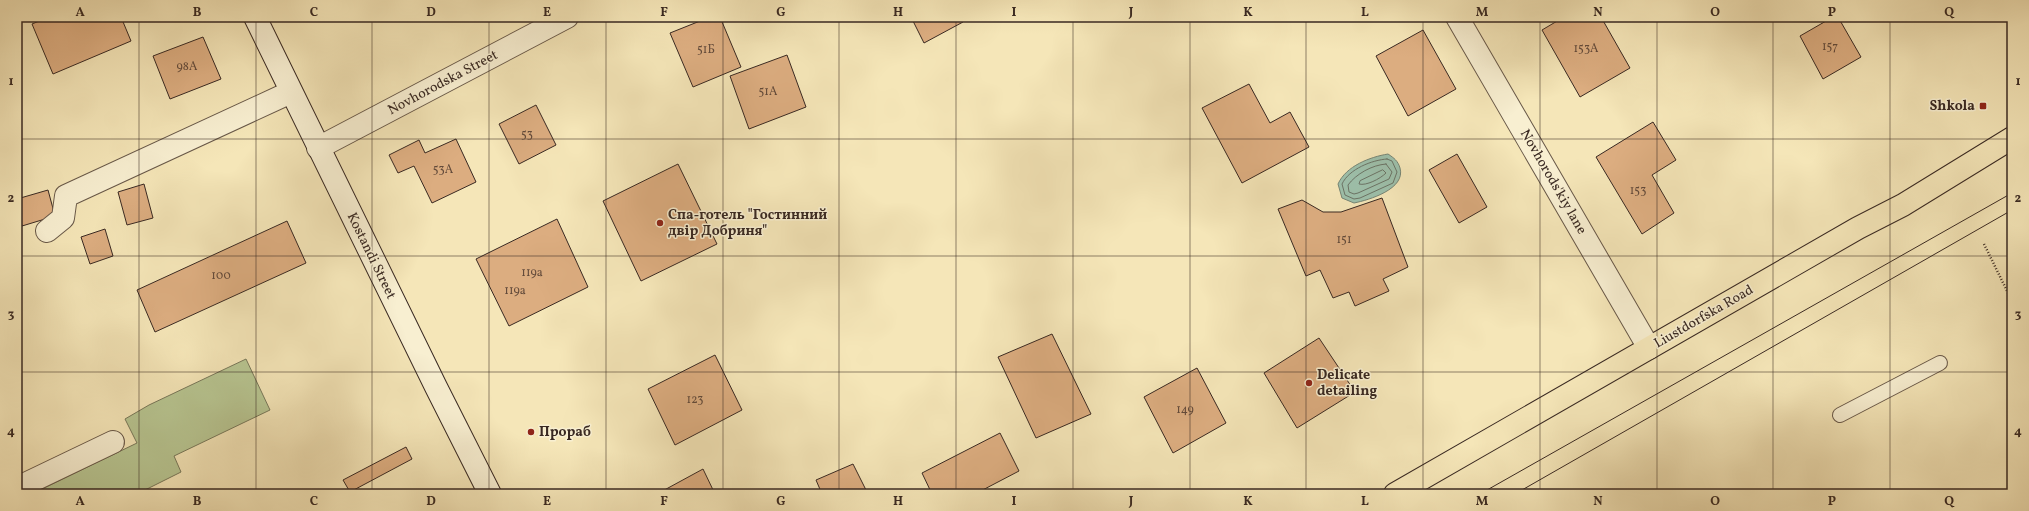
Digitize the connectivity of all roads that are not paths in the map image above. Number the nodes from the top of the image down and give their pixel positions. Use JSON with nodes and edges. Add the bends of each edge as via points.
{"nodes":[{"id":1,"x":255,"y":17,"type":"edge"},
{"id":2,"x":567,"y":17,"type":"edge"},
{"id":3,"x":1457,"y":17,"type":"edge"},
{"id":4,"x":291,"y":92,"type":"junction"},
{"id":5,"x":2012,"y":138,"type":"edge"},
{"id":6,"x":318,"y":148,"type":"junction"},
{"id":7,"x":47,"y":231,"type":"dead end"},
{"id":8,"x":1649,"y":348,"type":"junction"},
{"id":9,"x":1940,"y":363,"type":"dead end"},
{"id":10,"x":1840,"y":415,"type":"dead end"},
{"id":11,"x":113,"y":442,"type":"dead end"},
{"id":12,"x":17,"y":488,"type":"edge"},
{"id":13,"x":490,"y":494,"type":"edge"},
{"id":14,"x":1395,"y":494,"type":"edge"}],
"edges":[{"from":1,"to":4,"type":"street","name":"Kostandi Street"},
{"from":2,"to":6,"type":"street","name":"Novhorodska Street"},
{"from":3,"to":8,"type":"street","name":"Novhorods'kiy lane"},
{"from":4,"to":6,"type":"street","name":"Kostandi Street"},
{"from":4,"to":7,"type":"street","via":[[66,196],[63,218]]},
{"from":5,"to":8,"type":"main road","name":"Liustdorfska Road","via":[[1903,205],[1858,228]]},
{"from":6,"to":13,"type":"street","name":"Kostandi Street"},
{"from":8,"to":14,"type":"main road","name":"Liustdorfska Road"},
{"from":9,"to":10,"type":"lane"},
{"from":11,"to":12,"type":"street"}]}
